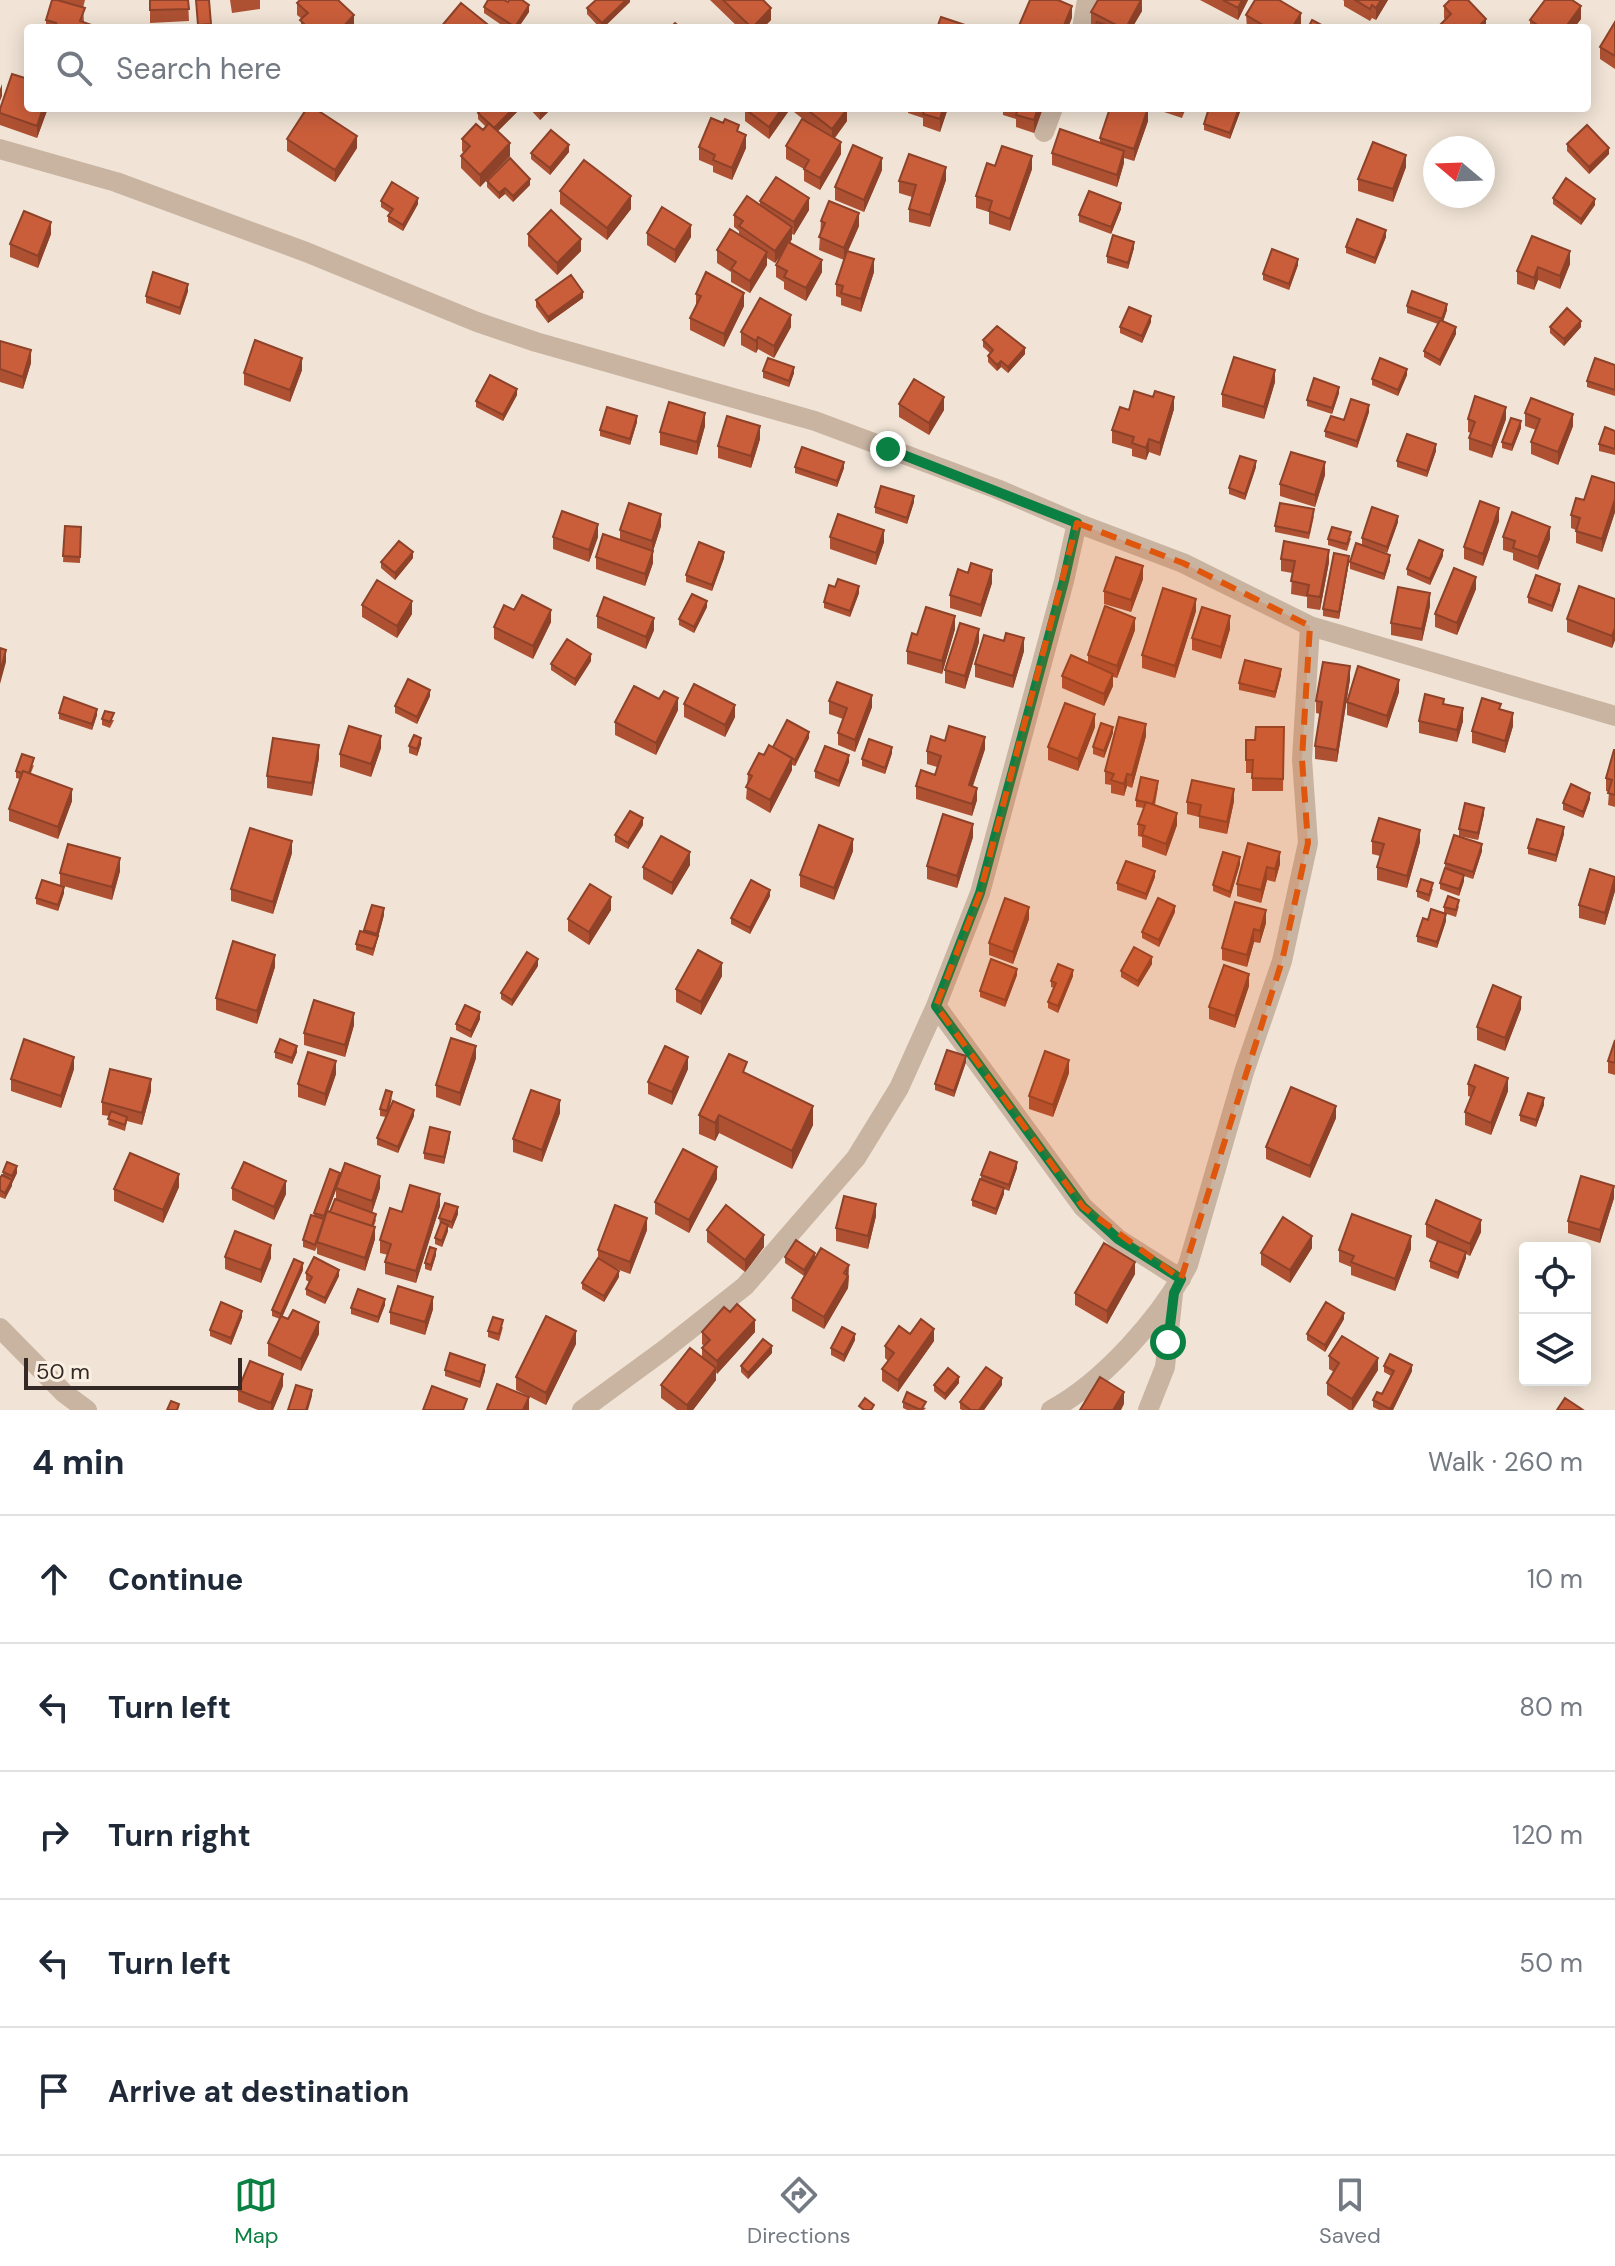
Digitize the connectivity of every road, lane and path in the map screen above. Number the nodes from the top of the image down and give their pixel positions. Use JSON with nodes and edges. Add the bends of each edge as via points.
{"nodes":[{"id":1,"x":1087,"y":0,"type":"edge"},
{"id":2,"x":1083,"y":24,"type":"edge"},
{"id":3,"x":1052,"y":112,"type":"edge"},
{"id":4,"x":1044,"y":132,"type":"dead end"},
{"id":5,"x":0,"y":149,"type":"edge"},
{"id":6,"x":1077,"y":523,"type":"junction"},
{"id":7,"x":1310,"y":626,"type":"junction"},
{"id":8,"x":1615,"y":716,"type":"edge"},
{"id":9,"x":936,"y":1006,"type":"junction"},
{"id":10,"x":1177,"y":1286,"type":"junction"},
{"id":11,"x":0,"y":1328,"type":"edge"},
{"id":12,"x":87,"y":1410,"type":"edge"},
{"id":13,"x":582,"y":1410,"type":"edge"},
{"id":14,"x":1051,"y":1410,"type":"edge"},
{"id":15,"x":1148,"y":1410,"type":"edge"}],
"edges":[{"from":1,"to":2,"type":"street"},
{"from":3,"to":4,"type":"street"},
{"from":5,"to":6,"type":"street","via":[[116,182],[536,342],[815,421]]},
{"from":6,"to":7,"type":"street","via":[[1183,563]]},
{"from":6,"to":9,"type":"street","via":[[980,893]]},
{"from":7,"to":8,"type":"street"},
{"from":7,"to":10,"type":"street","via":[[1302,759],[1308,843],[1282,961],[1188,1265]]},
{"from":9,"to":10,"type":"street","via":[[1083,1207]]},
{"from":9,"to":13,"type":"street","via":[[899,1088],[856,1158],[812,1210],[745,1286]]},
{"from":10,"to":14,"type":"street","via":[[1139,1337]]},
{"from":10,"to":15,"type":"street","via":[[1165,1367]]},
{"from":11,"to":12,"type":"street"}]}
